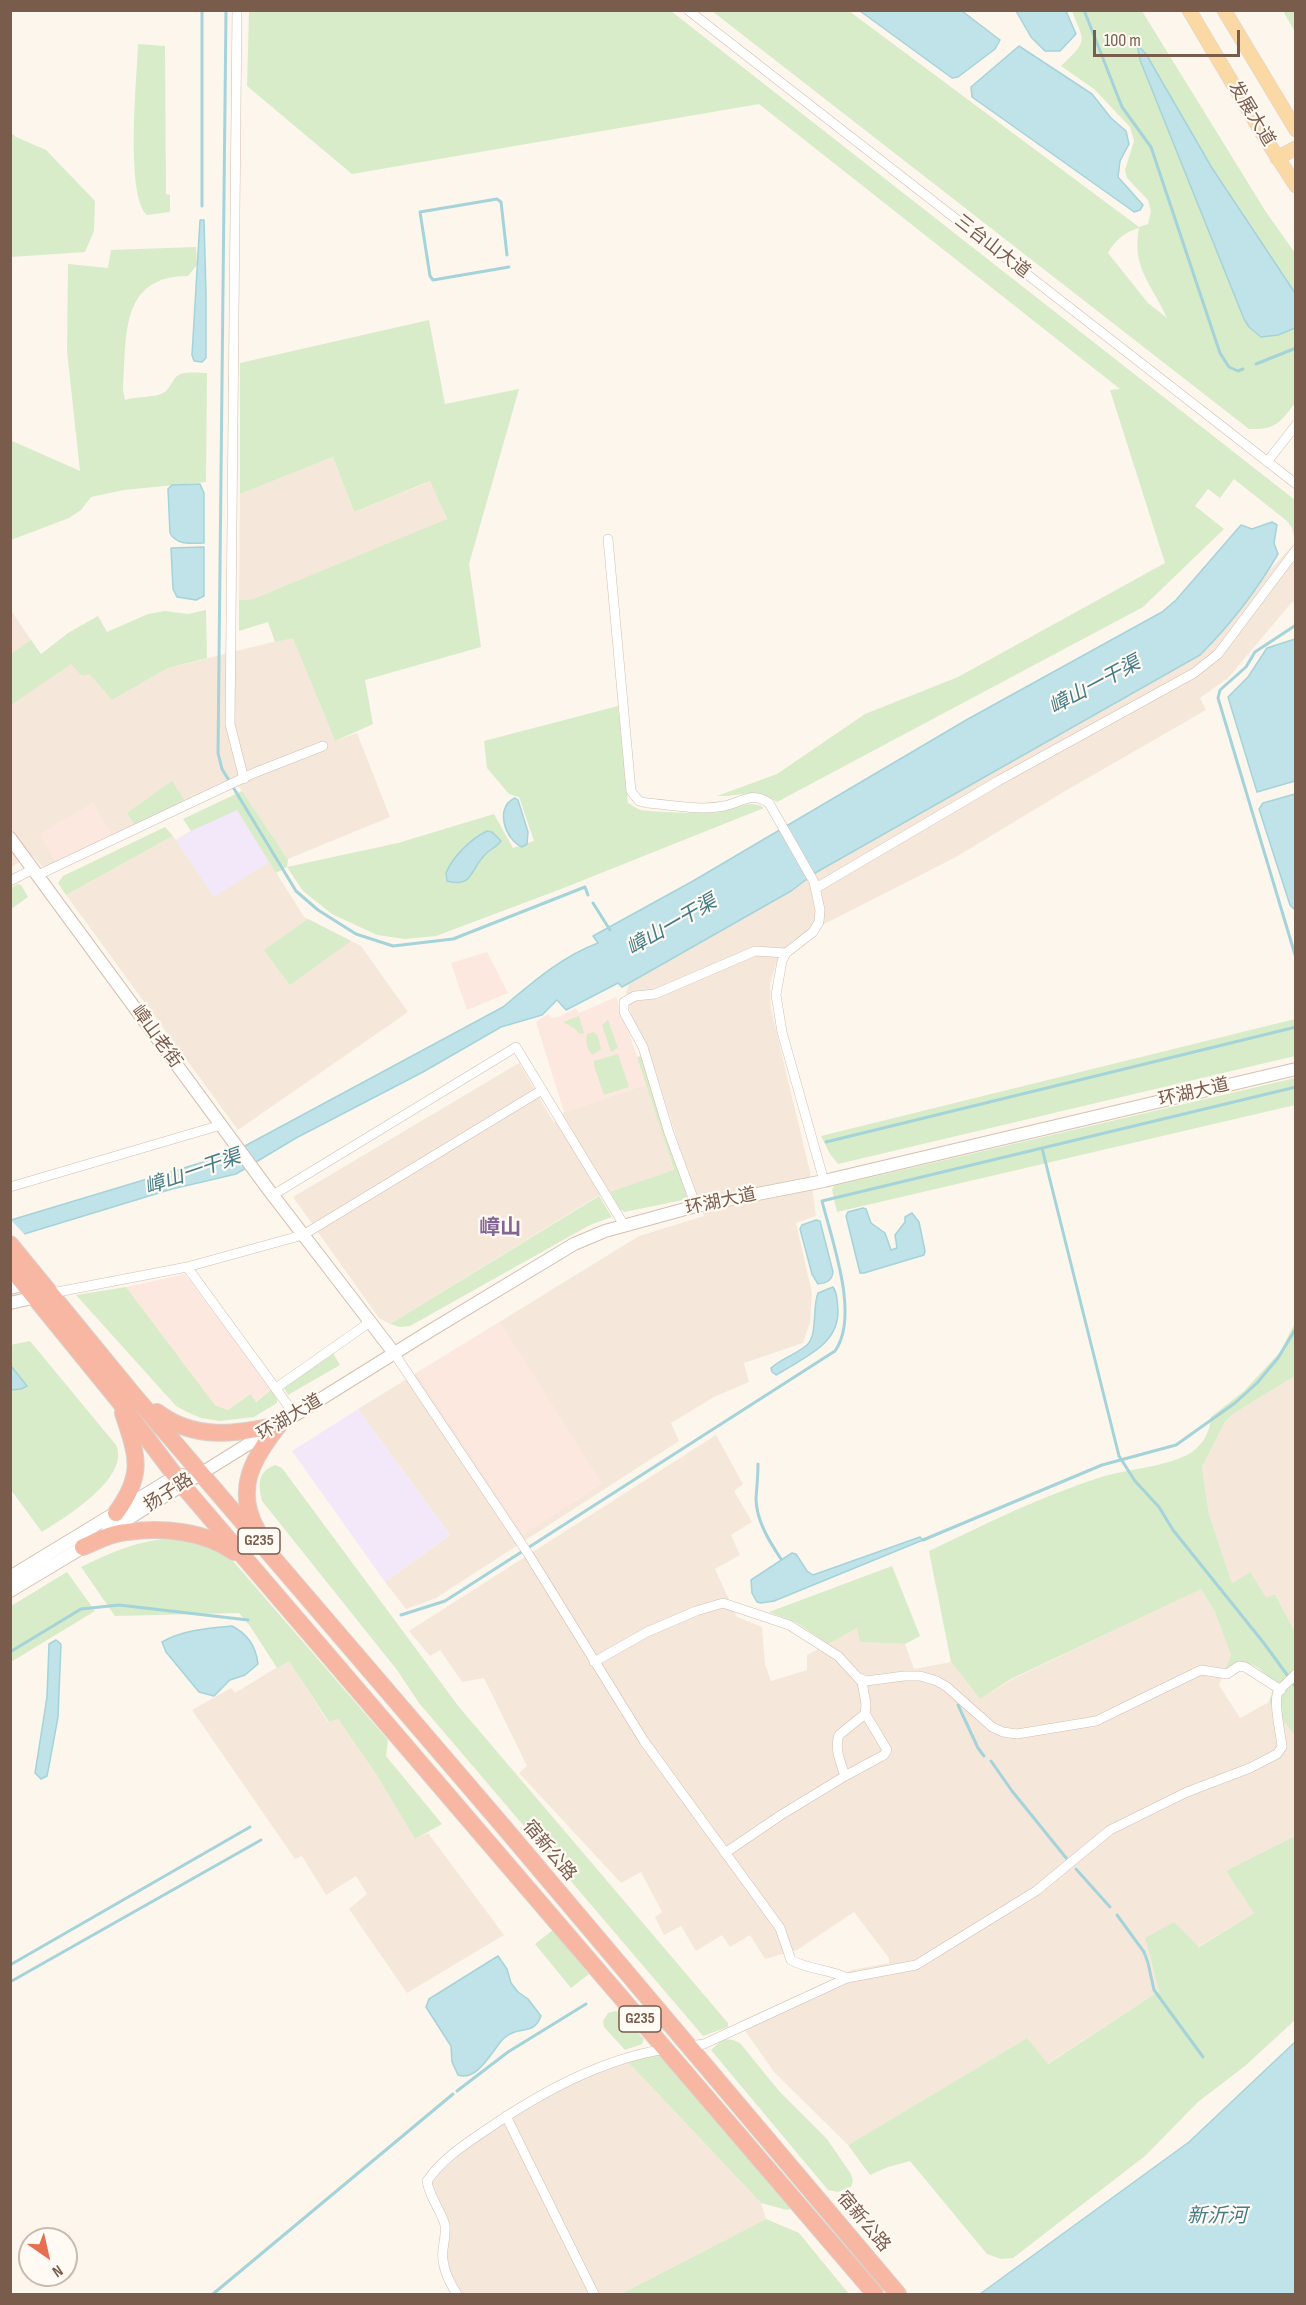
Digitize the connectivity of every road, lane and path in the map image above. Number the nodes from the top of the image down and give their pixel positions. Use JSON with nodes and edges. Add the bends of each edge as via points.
{"nodes":[{"id":1,"x":237,"y":10,"type":"edge"},
{"id":2,"x":688,"y":10,"type":"edge"},
{"id":3,"x":1190,"y":10,"type":"edge"},
{"id":4,"x":1224,"y":10,"type":"edge"},
{"id":5,"x":1296,"y":130,"type":"edge"},
{"id":6,"x":1296,"y":148,"type":"edge"},
{"id":7,"x":1277,"y":158,"type":"junction"},
{"id":8,"x":1296,"y":186,"type":"edge"},
{"id":9,"x":1296,"y":425,"type":"edge"},
{"id":10,"x":1267,"y":462,"type":"junction"},
{"id":11,"x":1296,"y":484,"type":"edge"},
{"id":12,"x":608,"y":539,"type":"dead end"},
{"id":13,"x":1296,"y":550,"type":"edge"},
{"id":14,"x":323,"y":746,"type":"dead end"},
{"id":15,"x":235,"y":783,"type":"junction"},
{"id":16,"x":10,"y":838,"type":"edge"},
{"id":17,"x":36,"y":872,"type":"junction"},
{"id":18,"x":10,"y":881,"type":"edge"},
{"id":19,"x":815,"y":885,"type":"junction"},
{"id":20,"x":786,"y":953,"type":"junction"},
{"id":21,"x":1296,"y":1069,"type":"edge"},
{"id":22,"x":542,"y":1090,"type":"junction"},
{"id":23,"x":225,"y":1129,"type":"junction"},
{"id":24,"x":824,"y":1181,"type":"junction"},
{"id":25,"x":10,"y":1187,"type":"edge"},
{"id":26,"x":271,"y":1192,"type":"junction"},
{"id":27,"x":696,"y":1206,"type":"junction"},
{"id":28,"x":624,"y":1225,"type":"junction"},
{"id":29,"x":303,"y":1234,"type":"junction"},
{"id":30,"x":13,"y":1255,"type":"edge"},
{"id":31,"x":187,"y":1267,"type":"junction"},
{"id":32,"x":33,"y":1289,"type":"edge"},
{"id":33,"x":10,"y":1303,"type":"edge"},
{"id":34,"x":370,"y":1322,"type":"junction"},
{"id":35,"x":394,"y":1353,"type":"junction"},
{"id":36,"x":276,"y":1388,"type":"junction"},
{"id":37,"x":125,"y":1397,"type":"junction"},
{"id":38,"x":296,"y":1415,"type":"junction"},
{"id":39,"x":279,"y":1425,"type":"junction"},
{"id":40,"x":201,"y":1472,"type":"junction"},
{"id":41,"x":180,"y":1481,"type":"junction"},
{"id":42,"x":116,"y":1513,"type":"junction"},
{"id":43,"x":83,"y":1547,"type":"junction"},
{"id":44,"x":270,"y":1555,"type":"junction"},
{"id":45,"x":253,"y":1567,"type":"junction"},
{"id":46,"x":10,"y":1577,"type":"edge"},
{"id":47,"x":10,"y":1591,"type":"edge"},
{"id":48,"x":594,"y":1662,"type":"junction"},
{"id":49,"x":1296,"y":1674,"type":"edge"},
{"id":50,"x":859,"y":1678,"type":"junction"},
{"id":51,"x":1281,"y":1690,"type":"junction"},
{"id":52,"x":865,"y":1713,"type":"junction"},
{"id":53,"x":845,"y":1776,"type":"junction"},
{"id":54,"x":502,"y":1826,"type":"junction"},
{"id":55,"x":485,"y":1840,"type":"junction"},
{"id":56,"x":725,"y":1853,"type":"junction"},
{"id":57,"x":847,"y":1978,"type":"junction"},
{"id":58,"x":689,"y":2046,"type":"junction"},
{"id":59,"x":666,"y":2049,"type":"junction"},
{"id":60,"x":506,"y":2116,"type":"junction"},
{"id":61,"x":457,"y":2295,"type":"edge"},
{"id":62,"x":594,"y":2295,"type":"edge"},
{"id":63,"x":875,"y":2295,"type":"edge"},
{"id":64,"x":898,"y":2295,"type":"edge"}],
"edges":[{"from":1,"to":15,"type":"street","via":[[230,724]]},
{"from":2,"to":10,"type":"street","name":"三台山大道"},
{"from":3,"to":7,"type":"main road","name":"发展大道"},
{"from":4,"to":5,"type":"main road","name":"发展大道"},
{"from":6,"to":7,"type":"main road"},
{"from":7,"to":8,"type":"main road","name":"发展大道"},
{"from":9,"to":10,"type":"street"},
{"from":10,"to":11,"type":"street","name":"三台山大道"},
{"from":12,"to":19,"type":"street","via":[[631,791],[639,801],[647,803],[710,807],[760,797],[769,803]]},
{"from":13,"to":19,"type":"street","via":[[1218,654],[1194,673]]},
{"from":14,"to":15,"type":"street"},
{"from":15,"to":17,"type":"street"},
{"from":16,"to":17,"type":"main road","name":"嶂山老街"},
{"from":17,"to":18,"type":"street"},
{"from":17,"to":23,"type":"main road","name":"嶂山老街"},
{"from":19,"to":20,"type":"street","via":[[819,922],[813,932]]},
{"from":20,"to":24,"type":"street","via":[[776,995],[778,1014]]},
{"from":20,"to":27,"type":"street","via":[[755,951],[655,994],[635,996],[624,1002],[624,1012],[643,1047]]},
{"from":21,"to":24,"type":"main road","name":"环湖大道"},
{"from":22,"to":26,"type":"street","via":[[516,1047]]},
{"from":22,"to":28,"type":"street"},
{"from":22,"to":29,"type":"street"},
{"from":23,"to":25,"type":"street"},
{"from":23,"to":26,"type":"main road","name":"嶂山老街"},
{"from":24,"to":27,"type":"main road","name":"环湖大道"},
{"from":26,"to":29,"type":"main road","name":"嶂山老街"},
{"from":27,"to":28,"type":"main road","name":"环湖大道"},
{"from":28,"to":35,"type":"main road","name":"环湖大道","via":[[574,1244]]},
{"from":29,"to":31,"type":"street"},
{"from":29,"to":34,"type":"main road","name":"嶂山老街"},
{"from":30,"to":32,"type":"highway","number":"G235"},
{"from":31,"to":32,"type":"street"},
{"from":31,"to":36,"type":"street"},
{"from":32,"to":33,"type":"main road"},
{"from":32,"to":37,"type":"highway","number":"G235"},
{"from":34,"to":35,"type":"main road","name":"嶂山老街"},
{"from":34,"to":36,"type":"street"},
{"from":35,"to":38,"type":"main road","name":"环湖大道"},
{"from":35,"to":48,"type":"street","via":[[521,1542]]},
{"from":36,"to":38,"type":"street"},
{"from":37,"to":39,"type":"highway","via":[[180,1427],[200,1432],[241,1433]]},
{"from":37,"to":40,"type":"highway","number":"G235"},
{"from":37,"to":41,"type":"highway","number":"G235"},
{"from":37,"to":42,"type":"highway","via":[[137,1460],[131,1488]]},
{"from":38,"to":39,"type":"main road","name":"环湖大道"},
{"from":39,"to":40,"type":"main road","name":"环湖大道"},
{"from":39,"to":44,"type":"highway","via":[[256,1458],[247,1488],[251,1520]]},
{"from":40,"to":41,"type":"main road","name":"扬子路"},
{"from":40,"to":44,"type":"highway","number":"G235"},
{"from":41,"to":42,"type":"main road","name":"扬子路"},
{"from":41,"to":43,"type":"main road","name":"扬子路"},
{"from":41,"to":45,"type":"highway","number":"G235"},
{"from":42,"to":46,"type":"main road","name":"扬子路"},
{"from":43,"to":45,"type":"highway","via":[[126,1532],[164,1530],[221,1543]]},
{"from":43,"to":47,"type":"main road","name":"扬子路"},
{"from":44,"to":54,"type":"highway","number":"G235"},
{"from":45,"to":55,"type":"highway","number":"G235"},
{"from":48,"to":50,"type":"street","via":[[647,1632],[723,1603],[789,1624],[838,1656]]},
{"from":48,"to":56,"type":"street","via":[[644,1741]]},
{"from":49,"to":51,"type":"street"},
{"from":50,"to":51,"type":"street","via":[[866,1681],[920,1676],[937,1681],[992,1726],[1017,1734],[1096,1721],[1201,1670],[1227,1674],[1239,1666],[1245,1667]]},
{"from":50,"to":52,"type":"street"},
{"from":51,"to":57,"type":"street","via":[[1276,1706],[1282,1747],[1277,1754],[1170,1799],[1110,1830],[1036,1891],[916,1965]]},
{"from":52,"to":53,"type":"street","via":[[837,1740]]},
{"from":52,"to":53,"type":"street","via":[[887,1750]]},
{"from":53,"to":56,"type":"street"},
{"from":54,"to":55,"type":"highway","name":"宿新公路"},
{"from":54,"to":58,"type":"highway","name":"宿新公路","number":"G235"},
{"from":55,"to":59,"type":"highway","name":"宿新公路","number":"G235"},
{"from":56,"to":57,"type":"street","via":[[780,1928],[791,1960]]},
{"from":57,"to":58,"type":"street","via":[[704,2044]]},
{"from":58,"to":64,"type":"highway","name":"宿新公路","number":"G235"},
{"from":59,"to":60,"type":"street","via":[[618,2060],[563,2084]]},
{"from":59,"to":63,"type":"highway","name":"宿新公路","number":"G235"},
{"from":60,"to":61,"type":"street","via":[[436,2167],[426,2181],[445,2225],[442,2251],[448,2280]]},
{"from":60,"to":62,"type":"street"}]}
